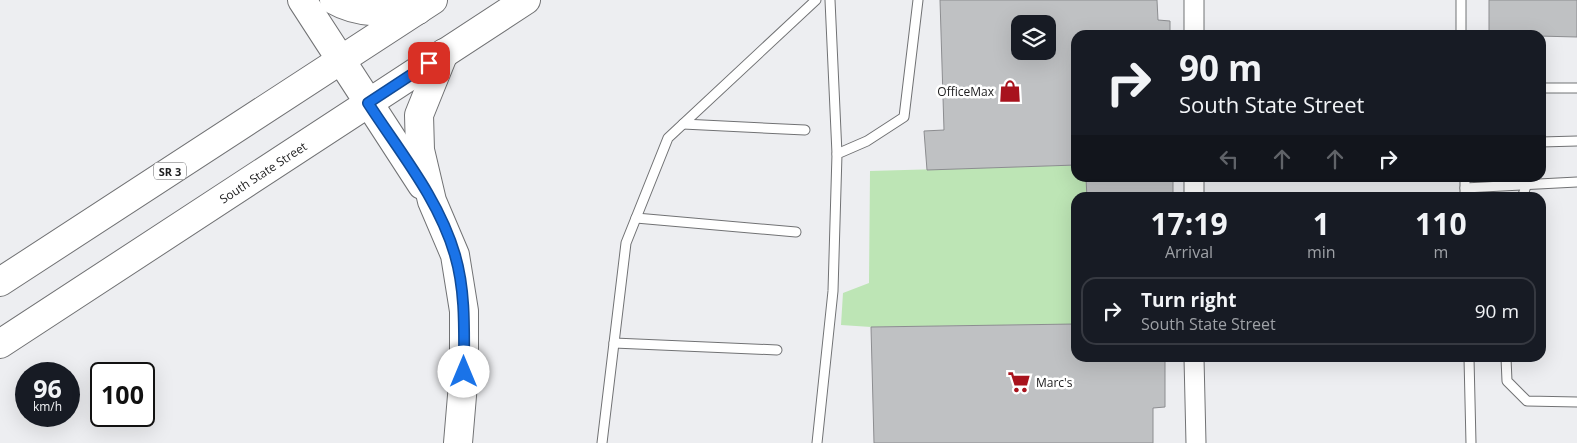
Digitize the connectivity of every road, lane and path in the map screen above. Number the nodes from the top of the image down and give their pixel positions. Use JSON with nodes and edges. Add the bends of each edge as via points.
{"nodes":[{"id":1,"x":302,"y":0,"type":"edge"},
{"id":2,"x":334,"y":0,"type":"edge"},
{"id":3,"x":526,"y":0,"type":"edge"},
{"id":4,"x":816,"y":0,"type":"edge"},
{"id":5,"x":830,"y":0,"type":"edge"},
{"id":6,"x":918,"y":0,"type":"edge"},
{"id":7,"x":1194,"y":0,"type":"edge"},
{"id":8,"x":1461,"y":0,"type":"edge"},
{"id":9,"x":426,"y":5,"type":"edge"},
{"id":10,"x":1194,"y":30,"type":"edge"},
{"id":11,"x":1461,"y":30,"type":"edge"},
{"id":12,"x":444,"y":53,"type":"junction"},
{"id":13,"x":340,"y":60,"type":"junction"},
{"id":14,"x":1546,"y":88,"type":"edge"},
{"id":15,"x":1577,"y":88,"type":"edge"},
{"id":16,"x":368,"y":103,"type":"junction"},
{"id":17,"x":683,"y":124,"type":"junction"},
{"id":18,"x":805,"y":130,"type":"dead end"},
{"id":19,"x":1577,"y":141,"type":"edge"},
{"id":20,"x":1546,"y":142,"type":"edge"},
{"id":21,"x":837,"y":154,"type":"junction"},
{"id":22,"x":1576,"y":181,"type":"edge"},
{"id":23,"x":1465,"y":182,"type":"edge"},
{"id":24,"x":1526,"y":186,"type":"junction"},
{"id":25,"x":1465,"y":188,"type":"junction"},
{"id":26,"x":1465,"y":192,"type":"edge"},
{"id":27,"x":1524,"y":192,"type":"edge"},
{"id":28,"x":432,"y":201,"type":"junction"},
{"id":29,"x":636,"y":218,"type":"junction"},
{"id":30,"x":796,"y":232,"type":"dead end"},
{"id":31,"x":0,"y":282,"type":"edge"},
{"id":32,"x":614,"y":343,"type":"junction"},
{"id":33,"x":0,"y":344,"type":"edge"},
{"id":34,"x":777,"y":350,"type":"dead end"},
{"id":35,"x":1194,"y":362,"type":"edge"},
{"id":36,"x":1469,"y":362,"type":"edge"},
{"id":37,"x":1506,"y":362,"type":"edge"},
{"id":38,"x":1577,"y":402,"type":"edge"},
{"id":39,"x":458,"y":443,"type":"edge"},
{"id":40,"x":602,"y":443,"type":"edge"},
{"id":41,"x":817,"y":443,"type":"edge"},
{"id":42,"x":1196,"y":443,"type":"edge"},
{"id":43,"x":1471,"y":443,"type":"edge"}],
"edges":[{"from":1,"to":13,"type":"main road"},
{"from":2,"to":9,"type":"main road","via":[[354,9],[386,12]]},
{"from":3,"to":12,"type":"main road","name":"South State Street"},
{"from":4,"to":17,"type":"lane"},
{"from":5,"to":21,"type":"lane"},
{"from":6,"to":21,"type":"lane","via":[[904,117],[867,141]]},
{"from":7,"to":10,"type":"street"},
{"from":8,"to":11,"type":"lane"},
{"from":9,"to":13,"type":"main road","number":"SR 3"},
{"from":12,"to":16,"type":"main road","name":"South State Street"},
{"from":12,"to":28,"type":"main road","via":[[419,115],[420,150]]},
{"from":13,"to":16,"type":"main road"},
{"from":13,"to":31,"type":"main road","number":"SR 3"},
{"from":14,"to":15,"type":"lane"},
{"from":16,"to":28,"type":"main road"},
{"from":16,"to":33,"type":"main road","name":"South State Street"},
{"from":17,"to":18,"type":"lane"},
{"from":17,"to":29,"type":"lane","via":[[668,138]]},
{"from":19,"to":20,"type":"lane"},
{"from":21,"to":41,"type":"lane","via":[[833,291]]},
{"from":22,"to":24,"type":"lane"},
{"from":23,"to":25,"type":"lane"},
{"from":24,"to":25,"type":"lane"},
{"from":24,"to":27,"type":"lane"},
{"from":25,"to":26,"type":"lane"},
{"from":28,"to":39,"type":"main road","via":[[455,255],[464,311],[464,372]]},
{"from":29,"to":30,"type":"lane"},
{"from":29,"to":32,"type":"lane","via":[[626,243]]},
{"from":32,"to":34,"type":"lane"},
{"from":32,"to":40,"type":"lane"},
{"from":35,"to":42,"type":"street"},
{"from":36,"to":43,"type":"lane"},
{"from":37,"to":38,"type":"lane","via":[[1507,381],[1527,401]]}]}
